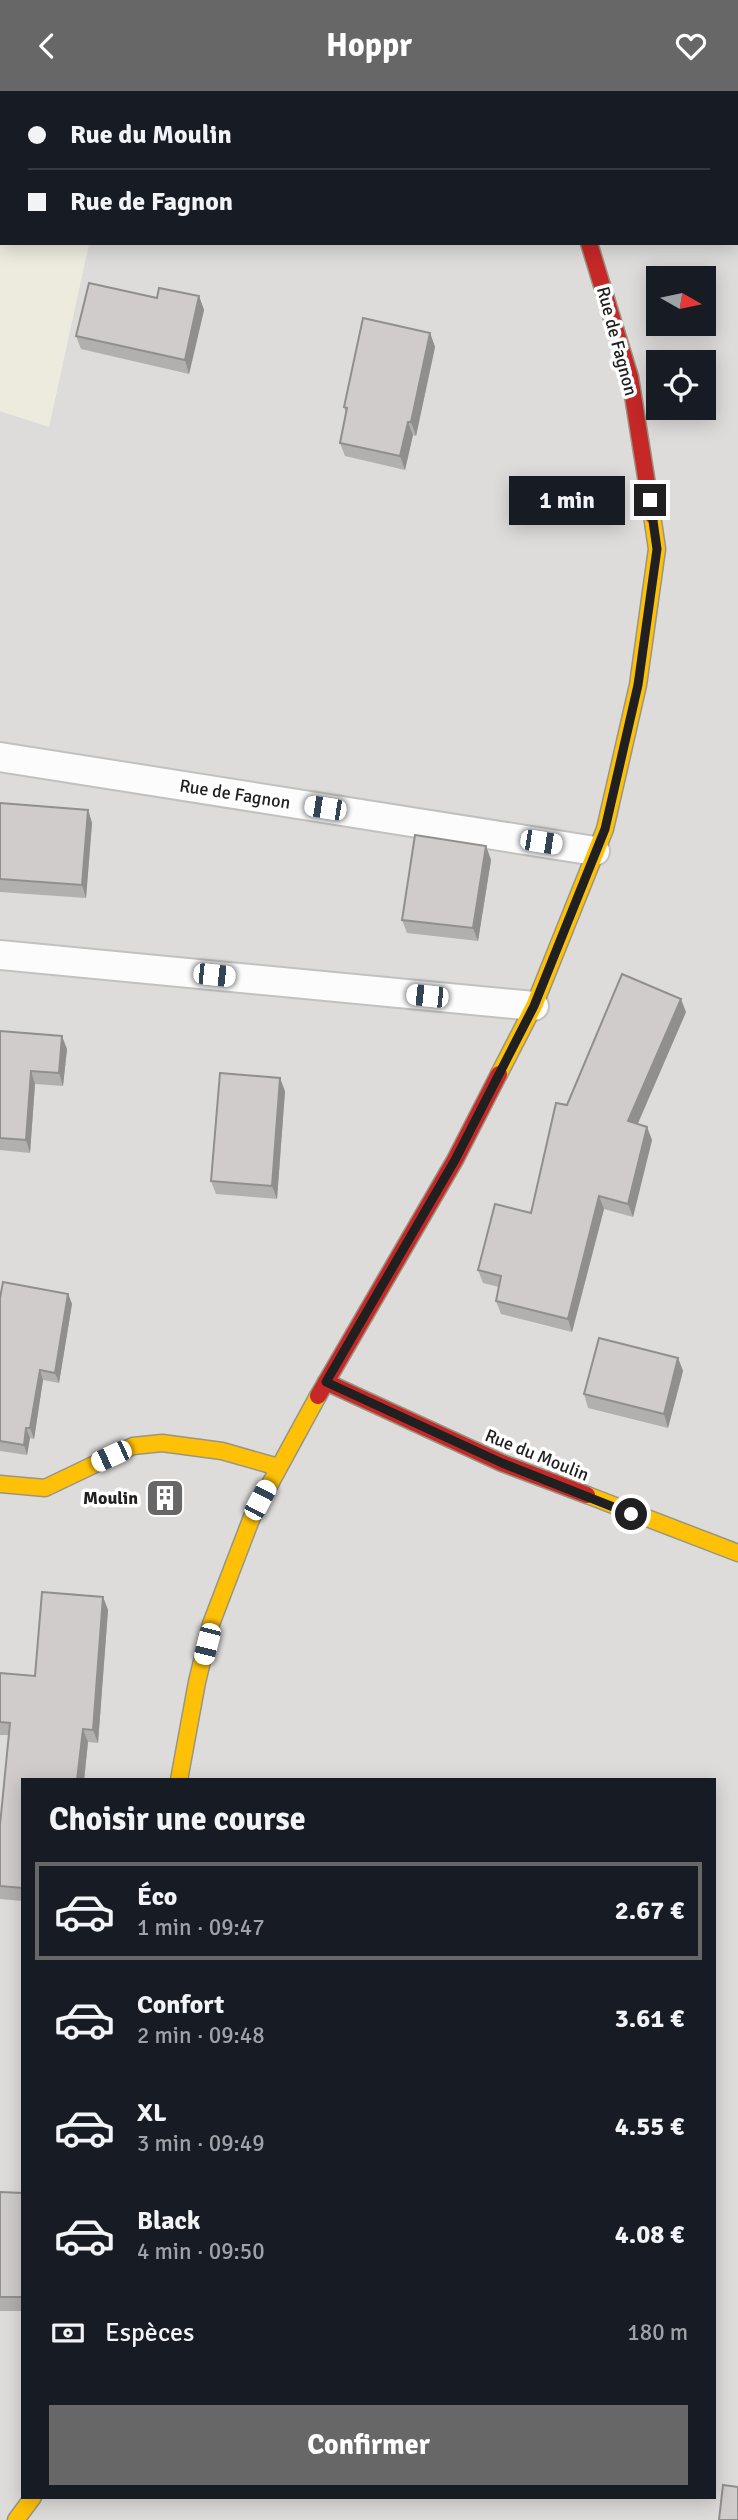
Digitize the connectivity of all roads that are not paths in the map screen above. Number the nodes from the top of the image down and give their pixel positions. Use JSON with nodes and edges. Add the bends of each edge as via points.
{"nodes":[{"id":1,"x":590,"y":245,"type":"edge"},
{"id":2,"x":0,"y":757,"type":"edge"},
{"id":3,"x":595,"y":851,"type":"junction"},
{"id":4,"x":0,"y":955,"type":"edge"},
{"id":5,"x":534,"y":1006,"type":"junction"},
{"id":6,"x":326,"y":1382,"type":"junction"},
{"id":7,"x":278,"y":1467,"type":"junction"},
{"id":8,"x":0,"y":1484,"type":"edge"},
{"id":9,"x":738,"y":1553,"type":"edge"},
{"id":10,"x":179,"y":1778,"type":"edge"},
{"id":11,"x":32,"y":2499,"type":"edge"},
{"id":12,"x":16,"y":2520,"type":"edge"}],
"edges":[{"from":1,"to":3,"type":"street","name":"Rue de Fagnon","via":[[630,377],[657,549],[638,685],[605,829]]},
{"from":2,"to":3,"type":"lane","name":"Rue de Fagnon"},
{"from":3,"to":5,"type":"street","name":"Rue de Fagnon"},
{"from":4,"to":5,"type":"lane"},
{"from":5,"to":6,"type":"street","name":"Rue de Fagnon","via":[[455,1160]]},
{"from":6,"to":7,"type":"street","name":"Rue de Fagnon"},
{"from":6,"to":9,"type":"street","name":"Rue du Moulin","via":[[502,1463]]},
{"from":7,"to":8,"type":"street","via":[[222,1451],[162,1443],[133,1446],[45,1488]]},
{"from":7,"to":10,"type":"street","name":"Rue de Fagnon","via":[[252,1517],[211,1625]]},
{"from":11,"to":12,"type":"street"}]}
